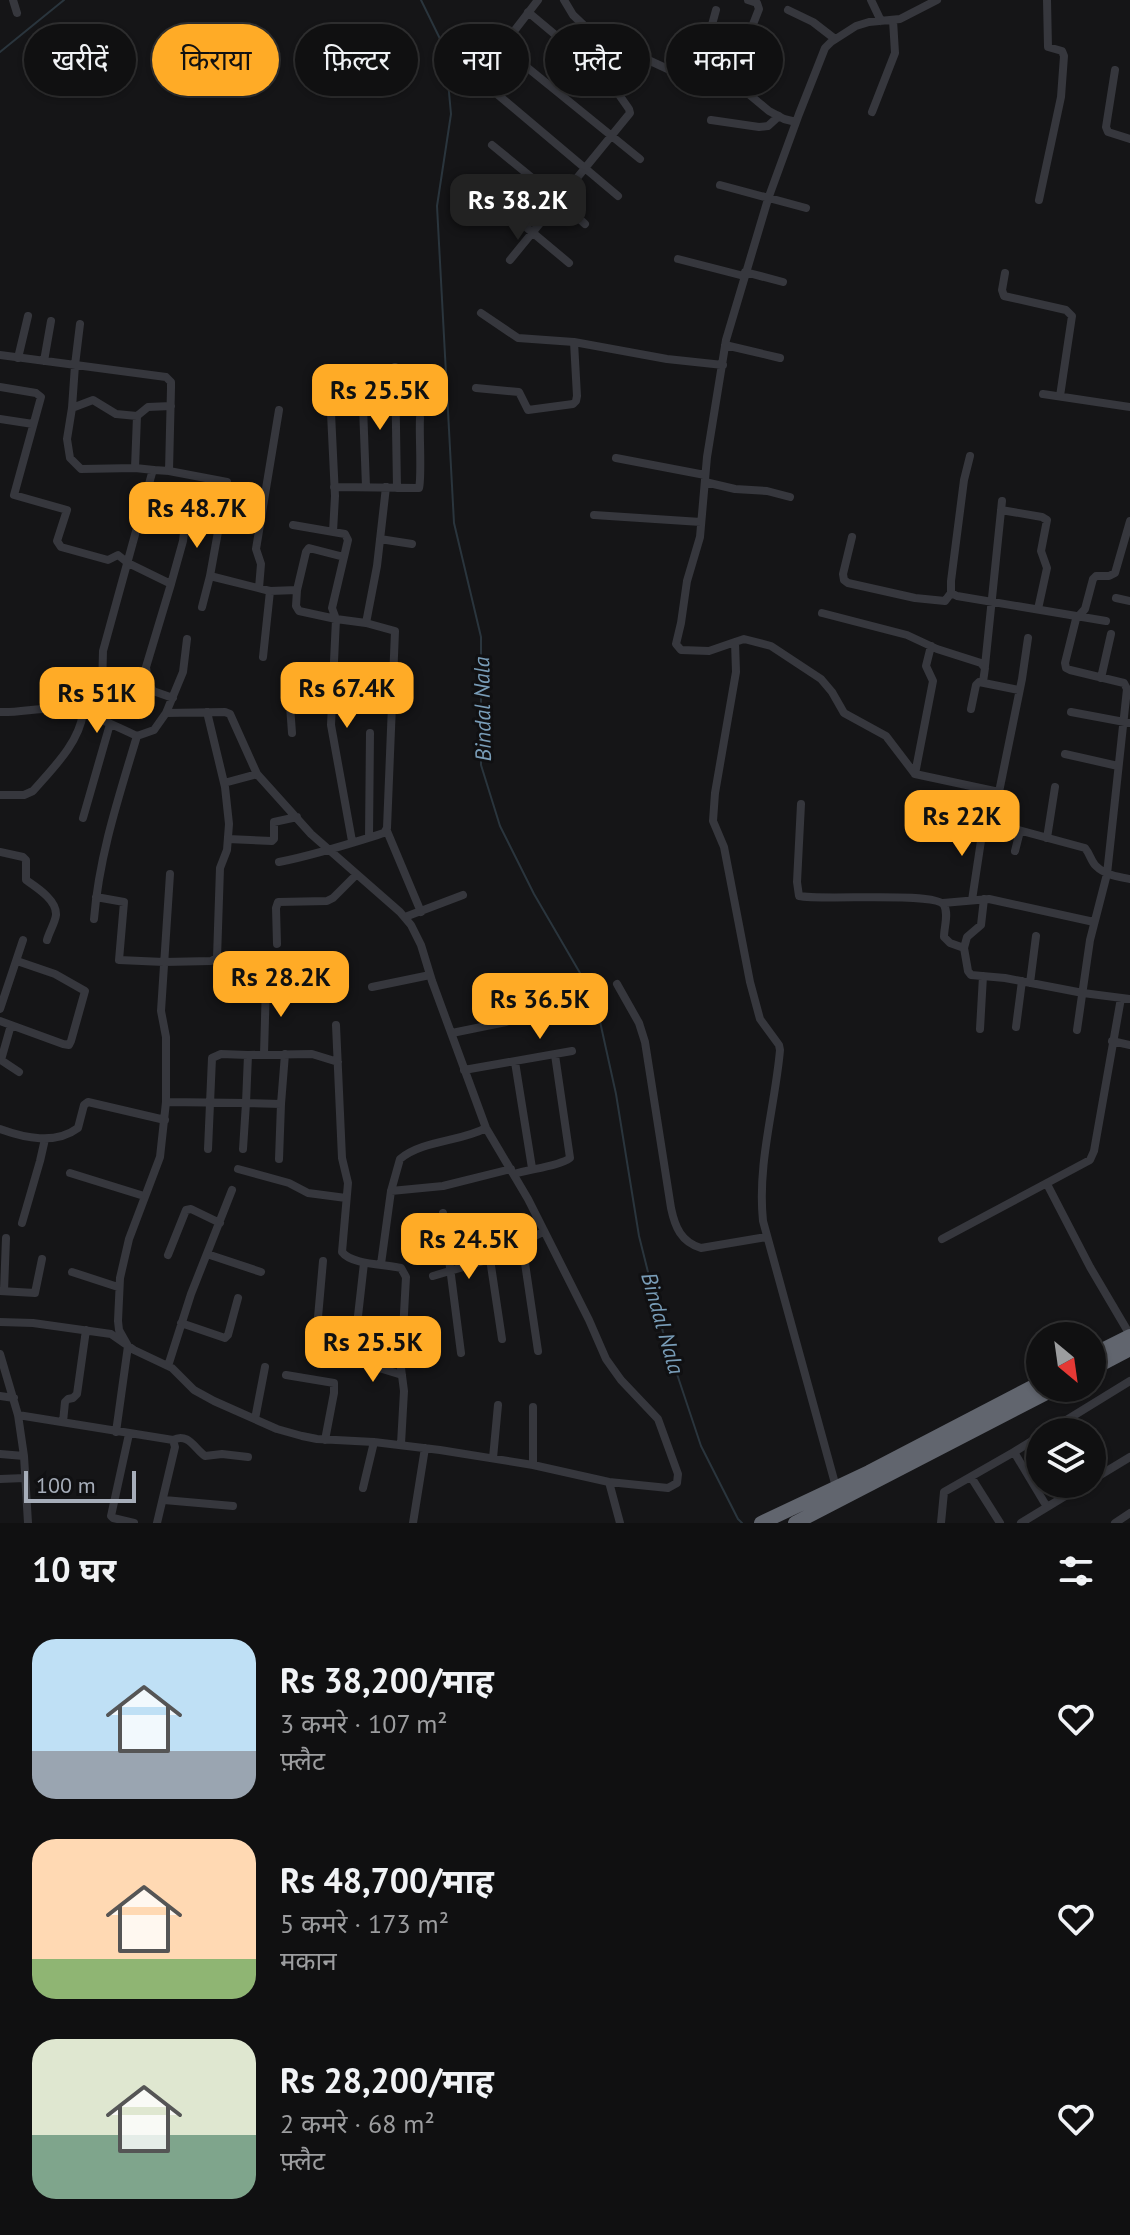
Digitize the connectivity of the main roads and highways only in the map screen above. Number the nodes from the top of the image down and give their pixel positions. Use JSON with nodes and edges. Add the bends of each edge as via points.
{"nodes":[{"id":1,"x":1130,"y":1335,"type":"edge"},
{"id":2,"x":1106,"y":1348,"type":"edge"},
{"id":3,"x":1130,"y":1349,"type":"edge"},
{"id":4,"x":1106,"y":1362,"type":"edge"},
{"id":5,"x":1026,"y":1392,"type":"edge"},
{"id":6,"x":1026,"y":1401,"type":"edge"},
{"id":7,"x":968,"y":1427,"type":"junction"},
{"id":8,"x":797,"y":1519,"type":"edge"},
{"id":9,"x":761,"y":1523,"type":"edge"}],
"edges":[{"from":1,"to":2,"type":"highway"},
{"from":3,"to":4,"type":"highway"},
{"from":5,"to":7,"type":"highway"},
{"from":6,"to":7,"type":"highway"},
{"from":7,"to":8,"type":"highway"},
{"from":7,"to":8,"type":"highway","via":[[836,1487]]},
{"from":8,"to":9,"type":"highway"}]}
